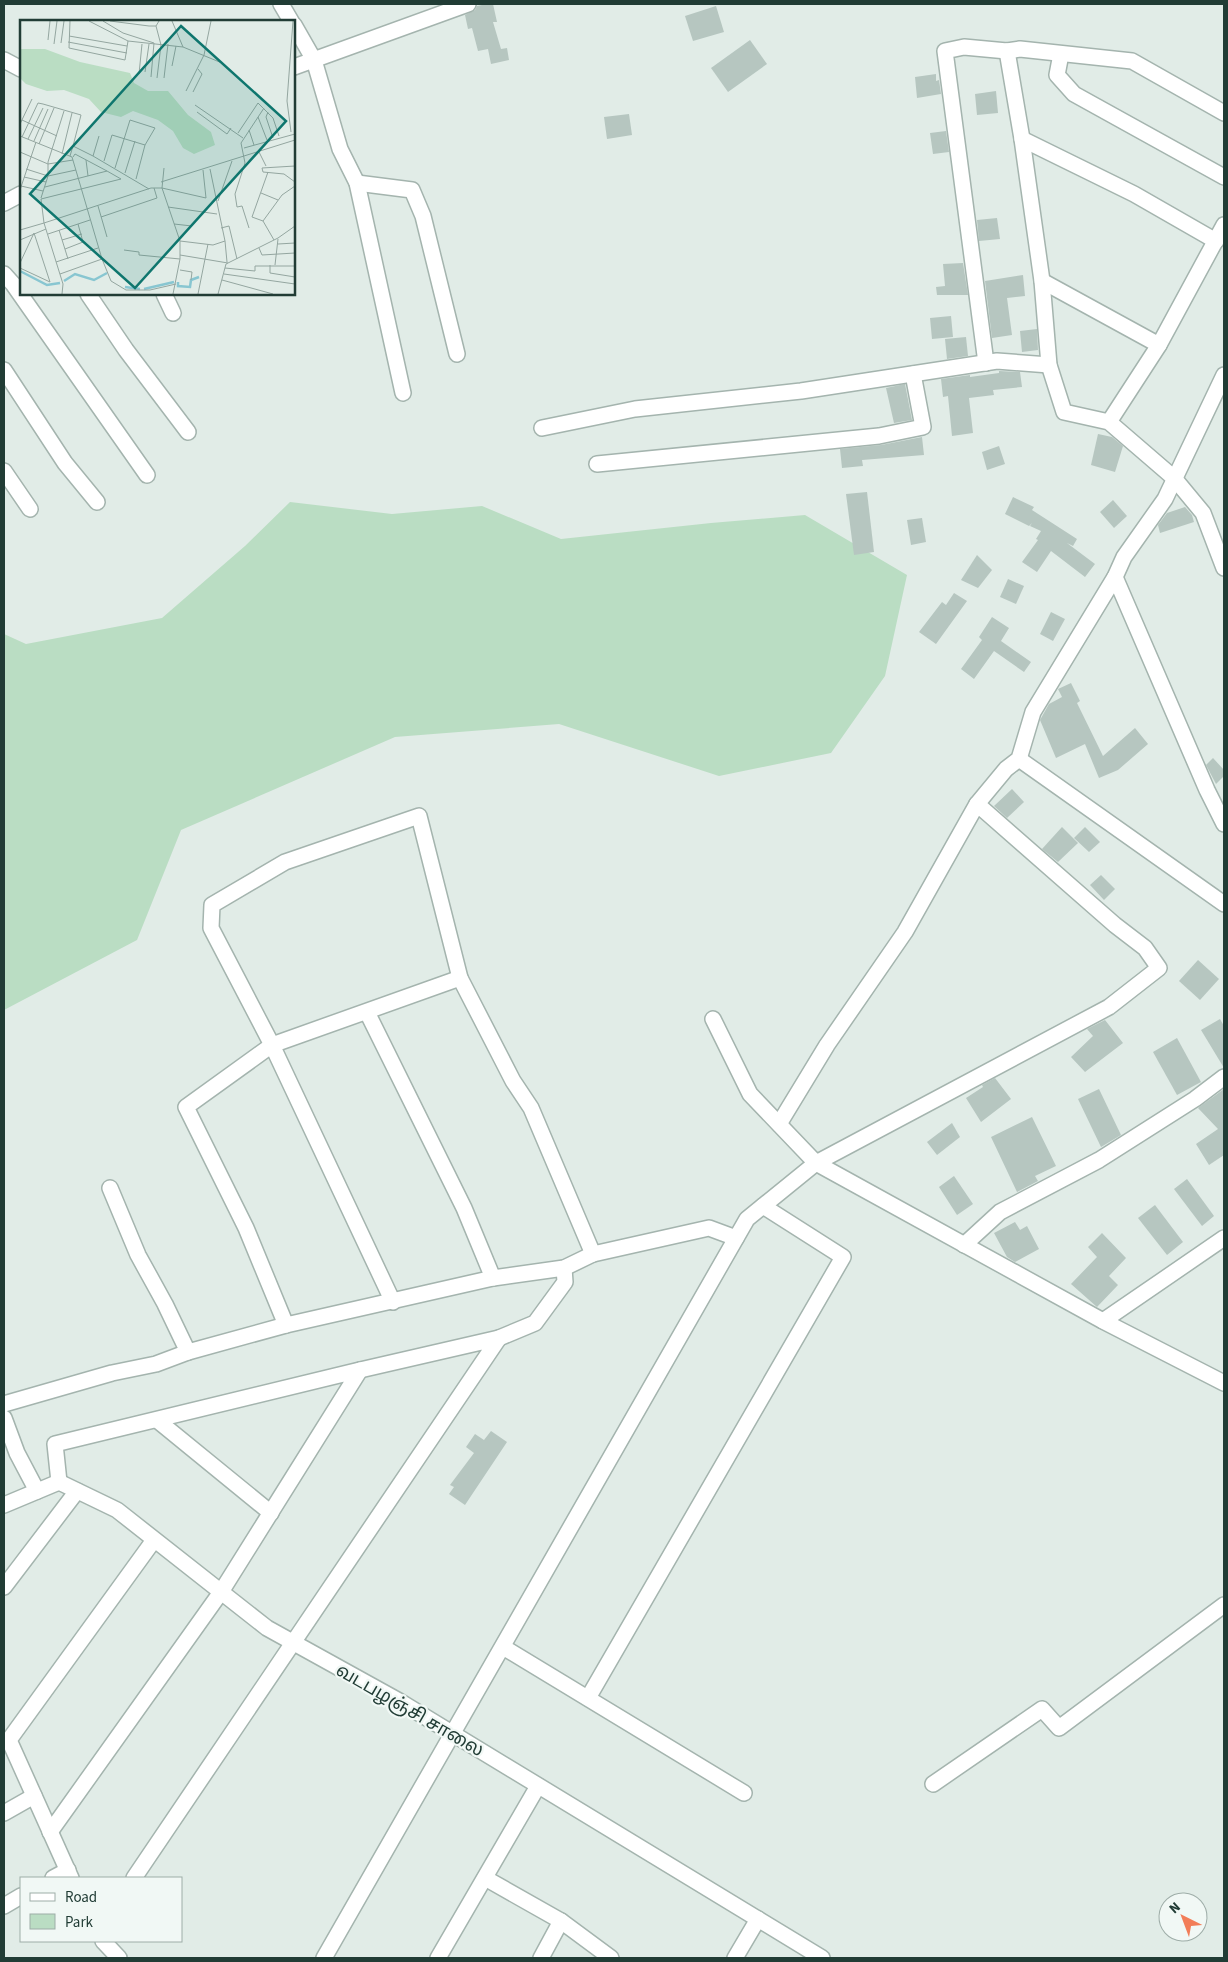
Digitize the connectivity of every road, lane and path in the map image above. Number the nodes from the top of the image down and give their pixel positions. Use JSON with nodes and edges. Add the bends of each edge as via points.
{"nodes":[{"id":1,"x":282,"y":4,"type":"edge"},
{"id":2,"x":468,"y":4,"type":"edge"},
{"id":3,"x":290,"y":20,"type":"edge"},
{"id":4,"x":295,"y":27,"type":"edge"},
{"id":5,"x":1007,"y":51,"type":"junction"},
{"id":6,"x":1061,"y":54,"type":"junction"},
{"id":7,"x":4,"y":60,"type":"edge"},
{"id":8,"x":314,"y":60,"type":"junction"},
{"id":9,"x":295,"y":67,"type":"edge"},
{"id":10,"x":20,"y":68,"type":"edge"},
{"id":11,"x":1224,"y":113,"type":"edge"},
{"id":12,"x":1022,"y":139,"type":"junction"},
{"id":13,"x":1224,"y":176,"type":"edge"},
{"id":14,"x":357,"y":183,"type":"junction"},
{"id":15,"x":20,"y":195,"type":"edge"},
{"id":16,"x":4,"y":203,"type":"edge"},
{"id":17,"x":1224,"y":225,"type":"edge"},
{"id":18,"x":1216,"y":241,"type":"junction"},
{"id":19,"x":4,"y":274,"type":"edge"},
{"id":20,"x":1042,"y":281,"type":"junction"},
{"id":21,"x":20,"y":294,"type":"edge"},
{"id":22,"x":21,"y":295,"type":"edge"},
{"id":23,"x":89,"y":295,"type":"edge"},
{"id":24,"x":164,"y":295,"type":"edge"},
{"id":25,"x":173,"y":313,"type":"dead end"},
{"id":26,"x":1159,"y":345,"type":"junction"},
{"id":27,"x":457,"y":354,"type":"dead end"},
{"id":28,"x":986,"y":363,"type":"junction"},
{"id":29,"x":1049,"y":365,"type":"junction"},
{"id":30,"x":4,"y":370,"type":"edge"},
{"id":31,"x":912,"y":374,"type":"junction"},
{"id":32,"x":1224,"y":375,"type":"edge"},
{"id":33,"x":403,"y":393,"type":"dead end"},
{"id":34,"x":1109,"y":422,"type":"junction"},
{"id":35,"x":542,"y":428,"type":"dead end"},
{"id":36,"x":188,"y":432,"type":"dead end"},
{"id":37,"x":597,"y":464,"type":"dead end"},
{"id":38,"x":4,"y":471,"type":"edge"},
{"id":39,"x":147,"y":475,"type":"dead end"},
{"id":40,"x":1174,"y":478,"type":"junction"},
{"id":41,"x":97,"y":502,"type":"dead end"},
{"id":42,"x":30,"y":509,"type":"dead end"},
{"id":43,"x":1224,"y":568,"type":"edge"},
{"id":44,"x":1115,"y":577,"type":"junction"},
{"id":45,"x":1018,"y":759,"type":"junction"},
{"id":46,"x":977,"y":804,"type":"junction"},
{"id":47,"x":1224,"y":824,"type":"edge"},
{"id":48,"x":1224,"y":904,"type":"edge"},
{"id":49,"x":460,"y":978,"type":"junction"},
{"id":50,"x":367,"y":1012,"type":"junction"},
{"id":51,"x":713,"y":1019,"type":"dead end"},
{"id":52,"x":272,"y":1044,"type":"junction"},
{"id":53,"x":1224,"y":1077,"type":"edge"},
{"id":54,"x":779,"y":1124,"type":"junction"},
{"id":55,"x":816,"y":1164,"type":"junction"},
{"id":56,"x":110,"y":1188,"type":"dead end"},
{"id":57,"x":763,"y":1206,"type":"junction"},
{"id":58,"x":736,"y":1238,"type":"junction"},
{"id":59,"x":1224,"y":1238,"type":"edge"},
{"id":60,"x":964,"y":1245,"type":"junction"},
{"id":61,"x":593,"y":1254,"type":"junction"},
{"id":62,"x":564,"y":1268,"type":"junction"},
{"id":63,"x":493,"y":1278,"type":"junction"},
{"id":64,"x":393,"y":1302,"type":"junction"},
{"id":65,"x":1103,"y":1321,"type":"junction"},
{"id":66,"x":286,"y":1325,"type":"junction"},
{"id":67,"x":499,"y":1338,"type":"junction"},
{"id":68,"x":188,"y":1352,"type":"junction"},
{"id":69,"x":360,"y":1370,"type":"junction"},
{"id":70,"x":1224,"y":1384,"type":"edge"},
{"id":71,"x":4,"y":1404,"type":"edge"},
{"id":72,"x":4,"y":1418,"type":"edge"},
{"id":73,"x":157,"y":1420,"type":"junction"},
{"id":74,"x":59,"y":1482,"type":"junction"},
{"id":75,"x":36,"y":1491,"type":"junction"},
{"id":76,"x":77,"y":1491,"type":"junction"},
{"id":77,"x":4,"y":1505,"type":"edge"},
{"id":78,"x":271,"y":1513,"type":"junction"},
{"id":79,"x":154,"y":1540,"type":"junction"},
{"id":80,"x":4,"y":1587,"type":"edge"},
{"id":81,"x":221,"y":1592,"type":"junction"},
{"id":82,"x":1224,"y":1605,"type":"edge"},
{"id":83,"x":292,"y":1642,"type":"junction"},
{"id":84,"x":503,"y":1647,"type":"junction"},
{"id":85,"x":588,"y":1698,"type":"junction"},
{"id":86,"x":453,"y":1734,"type":"junction"},
{"id":87,"x":5,"y":1739,"type":"edge"},
{"id":88,"x":933,"y":1784,"type":"dead end"},
{"id":89,"x":538,"y":1786,"type":"junction"},
{"id":90,"x":744,"y":1793,"type":"dead end"},
{"id":91,"x":34,"y":1796,"type":"junction"},
{"id":92,"x":4,"y":1813,"type":"edge"},
{"id":93,"x":50,"y":1832,"type":"junction"},
{"id":94,"x":69,"y":1874,"type":"edge"},
{"id":95,"x":135,"y":1877,"type":"edge"},
{"id":96,"x":485,"y":1878,"type":"junction"},
{"id":97,"x":20,"y":1897,"type":"edge"},
{"id":98,"x":4,"y":1906,"type":"edge"},
{"id":99,"x":758,"y":1919,"type":"junction"},
{"id":100,"x":562,"y":1921,"type":"junction"},
{"id":101,"x":104,"y":1942,"type":"edge"},
{"id":102,"x":119,"y":1958,"type":"edge"},
{"id":103,"x":324,"y":1958,"type":"edge"},
{"id":104,"x":438,"y":1958,"type":"edge"},
{"id":105,"x":541,"y":1958,"type":"edge"},
{"id":106,"x":611,"y":1958,"type":"edge"},
{"id":107,"x":735,"y":1958,"type":"edge"},
{"id":108,"x":822,"y":1958,"type":"edge"}],
"edges":[{"from":1,"to":3,"type":"street"},
{"from":2,"to":8,"type":"street"},
{"from":4,"to":8,"type":"street"},
{"from":5,"to":6,"type":"street","via":[[1020,48]]},
{"from":5,"to":12,"type":"street"},
{"from":5,"to":28,"type":"street","via":[[964,47],[945,51]]},
{"from":6,"to":11,"type":"street","via":[[1132,61]]},
{"from":6,"to":13,"type":"street","via":[[1058,75],[1074,94]]},
{"from":7,"to":10,"type":"street"},
{"from":8,"to":9,"type":"street"},
{"from":8,"to":14,"type":"street","via":[[340,149]]},
{"from":12,"to":18,"type":"street","via":[[1134,194]]},
{"from":12,"to":20,"type":"street"},
{"from":14,"to":27,"type":"street","via":[[412,190],[423,216]]},
{"from":14,"to":33,"type":"street"},
{"from":15,"to":16,"type":"street"},
{"from":17,"to":18,"type":"street"},
{"from":18,"to":26,"type":"street"},
{"from":19,"to":21,"type":"street"},
{"from":20,"to":26,"type":"street"},
{"from":20,"to":29,"type":"street"},
{"from":22,"to":39,"type":"street"},
{"from":23,"to":36,"type":"street"},
{"from":24,"to":25,"type":"street"},
{"from":26,"to":34,"type":"street"},
{"from":28,"to":29,"type":"street"},
{"from":28,"to":31,"type":"street"},
{"from":29,"to":34,"type":"street","via":[[1064,412]]},
{"from":30,"to":41,"type":"street","via":[[65,463]]},
{"from":31,"to":35,"type":"street","via":[[801,391],[635,409]]},
{"from":31,"to":37,"type":"street","via":[[923,427],[879,436]]},
{"from":32,"to":40,"type":"street"},
{"from":34,"to":40,"type":"street"},
{"from":38,"to":42,"type":"street"},
{"from":40,"to":43,"type":"street","via":[[1202,513]]},
{"from":40,"to":44,"type":"street","via":[[1165,500],[1124,557]]},
{"from":44,"to":45,"type":"street","via":[[1033,712]]},
{"from":44,"to":47,"type":"street"},
{"from":45,"to":46,"type":"street"},
{"from":45,"to":48,"type":"street"},
{"from":46,"to":54,"type":"street","via":[[904,932],[827,1045]]},
{"from":46,"to":55,"type":"street","via":[[1145,948],[1159,968],[1109,1007]]},
{"from":49,"to":50,"type":"street"},
{"from":49,"to":52,"type":"street","via":[[419,816],[285,862],[212,905],[211,928]]},
{"from":49,"to":61,"type":"street","via":[[513,1081],[531,1108]]},
{"from":50,"to":52,"type":"street"},
{"from":50,"to":63,"type":"street","via":[[464,1208]]},
{"from":51,"to":54,"type":"street","via":[[750,1094]]},
{"from":52,"to":64,"type":"street"},
{"from":52,"to":66,"type":"street","via":[[186,1107],[246,1228]]},
{"from":53,"to":60,"type":"street","via":[[1099,1160],[1000,1212]]},
{"from":54,"to":55,"type":"street"},
{"from":55,"to":57,"type":"street"},
{"from":55,"to":60,"type":"street"},
{"from":56,"to":68,"type":"street","via":[[138,1255]]},
{"from":57,"to":58,"type":"street","via":[[746,1219]]},
{"from":57,"to":85,"type":"street","via":[[843,1257]]},
{"from":58,"to":61,"type":"street","via":[[709,1228]]},
{"from":58,"to":84,"type":"street"},
{"from":59,"to":65,"type":"street"},
{"from":60,"to":65,"type":"street"},
{"from":61,"to":62,"type":"street"},
{"from":62,"to":63,"type":"street"},
{"from":62,"to":67,"type":"street","via":[[565,1282],[535,1323]]},
{"from":63,"to":64,"type":"street"},
{"from":64,"to":66,"type":"street"},
{"from":65,"to":70,"type":"street"},
{"from":66,"to":68,"type":"street"},
{"from":67,"to":69,"type":"street"},
{"from":67,"to":83,"type":"street"},
{"from":68,"to":71,"type":"street","via":[[156,1364]]},
{"from":69,"to":73,"type":"street"},
{"from":69,"to":78,"type":"street"},
{"from":72,"to":75,"type":"street"},
{"from":73,"to":74,"type":"street","via":[[55,1444]]},
{"from":73,"to":78,"type":"street"},
{"from":74,"to":75,"type":"street"},
{"from":74,"to":76,"type":"street","name":"வடபழஞ்சி சாலை"},
{"from":75,"to":77,"type":"street"},
{"from":76,"to":79,"type":"street","name":"வடபழஞ்சி சாலை","via":[[116,1510]]},
{"from":76,"to":80,"type":"street"},
{"from":78,"to":81,"type":"street"},
{"from":79,"to":81,"type":"street","name":"வடபழஞ்சி சாலை"},
{"from":79,"to":87,"type":"street"},
{"from":81,"to":83,"type":"street","name":"வடபழஞ்சி சாலை","via":[[267,1628]]},
{"from":81,"to":93,"type":"street"},
{"from":82,"to":88,"type":"street","via":[[1059,1728],[1042,1709]]},
{"from":83,"to":86,"type":"street","name":"வடபழஞ்சி சாலை"},
{"from":83,"to":95,"type":"street"},
{"from":84,"to":85,"type":"street"},
{"from":84,"to":86,"type":"street"},
{"from":85,"to":90,"type":"street"},
{"from":86,"to":89,"type":"street","name":"வடபழஞ்சி சாலை"},
{"from":86,"to":103,"type":"street"},
{"from":87,"to":91,"type":"street"},
{"from":89,"to":96,"type":"street"},
{"from":89,"to":99,"type":"street","name":"வடபழஞ்சி சாலை"},
{"from":91,"to":92,"type":"street"},
{"from":91,"to":93,"type":"street"},
{"from":93,"to":94,"type":"street"},
{"from":96,"to":100,"type":"street"},
{"from":96,"to":104,"type":"street"},
{"from":97,"to":98,"type":"street"},
{"from":99,"to":107,"type":"street"},
{"from":99,"to":108,"type":"street","name":"வடபழஞ்சி சாலை"},
{"from":100,"to":105,"type":"street"},
{"from":100,"to":106,"type":"street"},
{"from":101,"to":102,"type":"street"}]}
